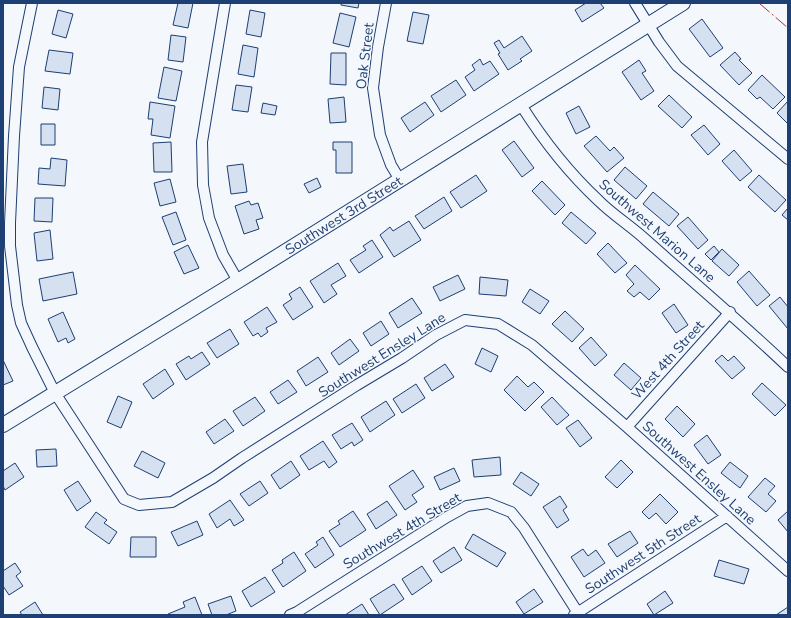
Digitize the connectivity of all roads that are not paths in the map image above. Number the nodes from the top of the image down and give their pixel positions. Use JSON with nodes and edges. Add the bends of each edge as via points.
{"nodes":[{"id":1,"x":32,"y":3,"type":"edge"},
{"id":2,"x":225,"y":3,"type":"edge"},
{"id":3,"x":386,"y":3,"type":"edge"},
{"id":4,"x":635,"y":3,"type":"edge"},
{"id":5,"x":683,"y":3,"type":"edge"},
{"id":6,"x":649,"y":25,"type":"junction"},
{"id":7,"x":521,"y":105,"type":"junction"},
{"id":8,"x":788,"y":159,"type":"edge"},
{"id":9,"x":400,"y":180,"type":"junction"},
{"id":10,"x":238,"y":281,"type":"junction"},
{"id":11,"x":730,"y":312,"type":"junction"},
{"id":12,"x":788,"y":367,"type":"edge"},
{"id":13,"x":55,"y":393,"type":"junction"},
{"id":14,"x":3,"y":425,"type":"edge"},
{"id":15,"x":627,"y":427,"type":"junction"},
{"id":16,"x":727,"y":516,"type":"junction"},
{"id":17,"x":788,"y":571,"type":"edge"},
{"id":18,"x":576,"y":614,"type":"edge"},
{"id":19,"x":290,"y":615,"type":"edge"}],
"edges":[{"from":1,"to":13,"type":"street","name":"Southwest Ensley Lane","via":[[19,68],[10,246],[17,306],[22,323]]},
{"from":2,"to":10,"type":"street","via":[[202,142],[203,185],[209,218],[223,255]]},
{"from":3,"to":9,"type":"street","name":"Oak Street","via":[[373,88],[380,135],[391,165]]},
{"from":4,"to":6,"type":"street"},
{"from":5,"to":6,"type":"main road","name":"Southwest 3rd Street"},
{"from":6,"to":7,"type":"main road","name":"Southwest 3rd Street"},
{"from":6,"to":8,"type":"street","via":[[677,66]]},
{"from":7,"to":9,"type":"main road","name":"Southwest 3rd Street"},
{"from":7,"to":11,"type":"street","name":"Southwest Marion Lane","via":[[567,169],[600,202]]},
{"from":9,"to":10,"type":"main road","name":"Southwest 3rd Street"},
{"from":10,"to":13,"type":"main road","name":"Southwest 3rd Street"},
{"from":11,"to":12,"type":"street","name":"Southwest Marion Lane"},
{"from":11,"to":15,"type":"street","name":"West 4th Street"},
{"from":13,"to":14,"type":"main road","name":"Southwest 3rd Street"},
{"from":13,"to":15,"type":"street","name":"Southwest Ensley Lane","via":[[124,499],[140,505],[172,502],[436,335],[466,320],[498,324],[532,345]]},
{"from":15,"to":16,"type":"street","name":"Southwest Ensley Lane"},
{"from":16,"to":17,"type":"street","name":"Southwest Ensley Lane"},
{"from":16,"to":18,"type":"street","name":"Southwest 5th Street"},
{"from":18,"to":19,"type":"street","name":"Southwest 4th Street","via":[[524,528],[511,512],[488,503],[467,506],[446,517]]}]}
